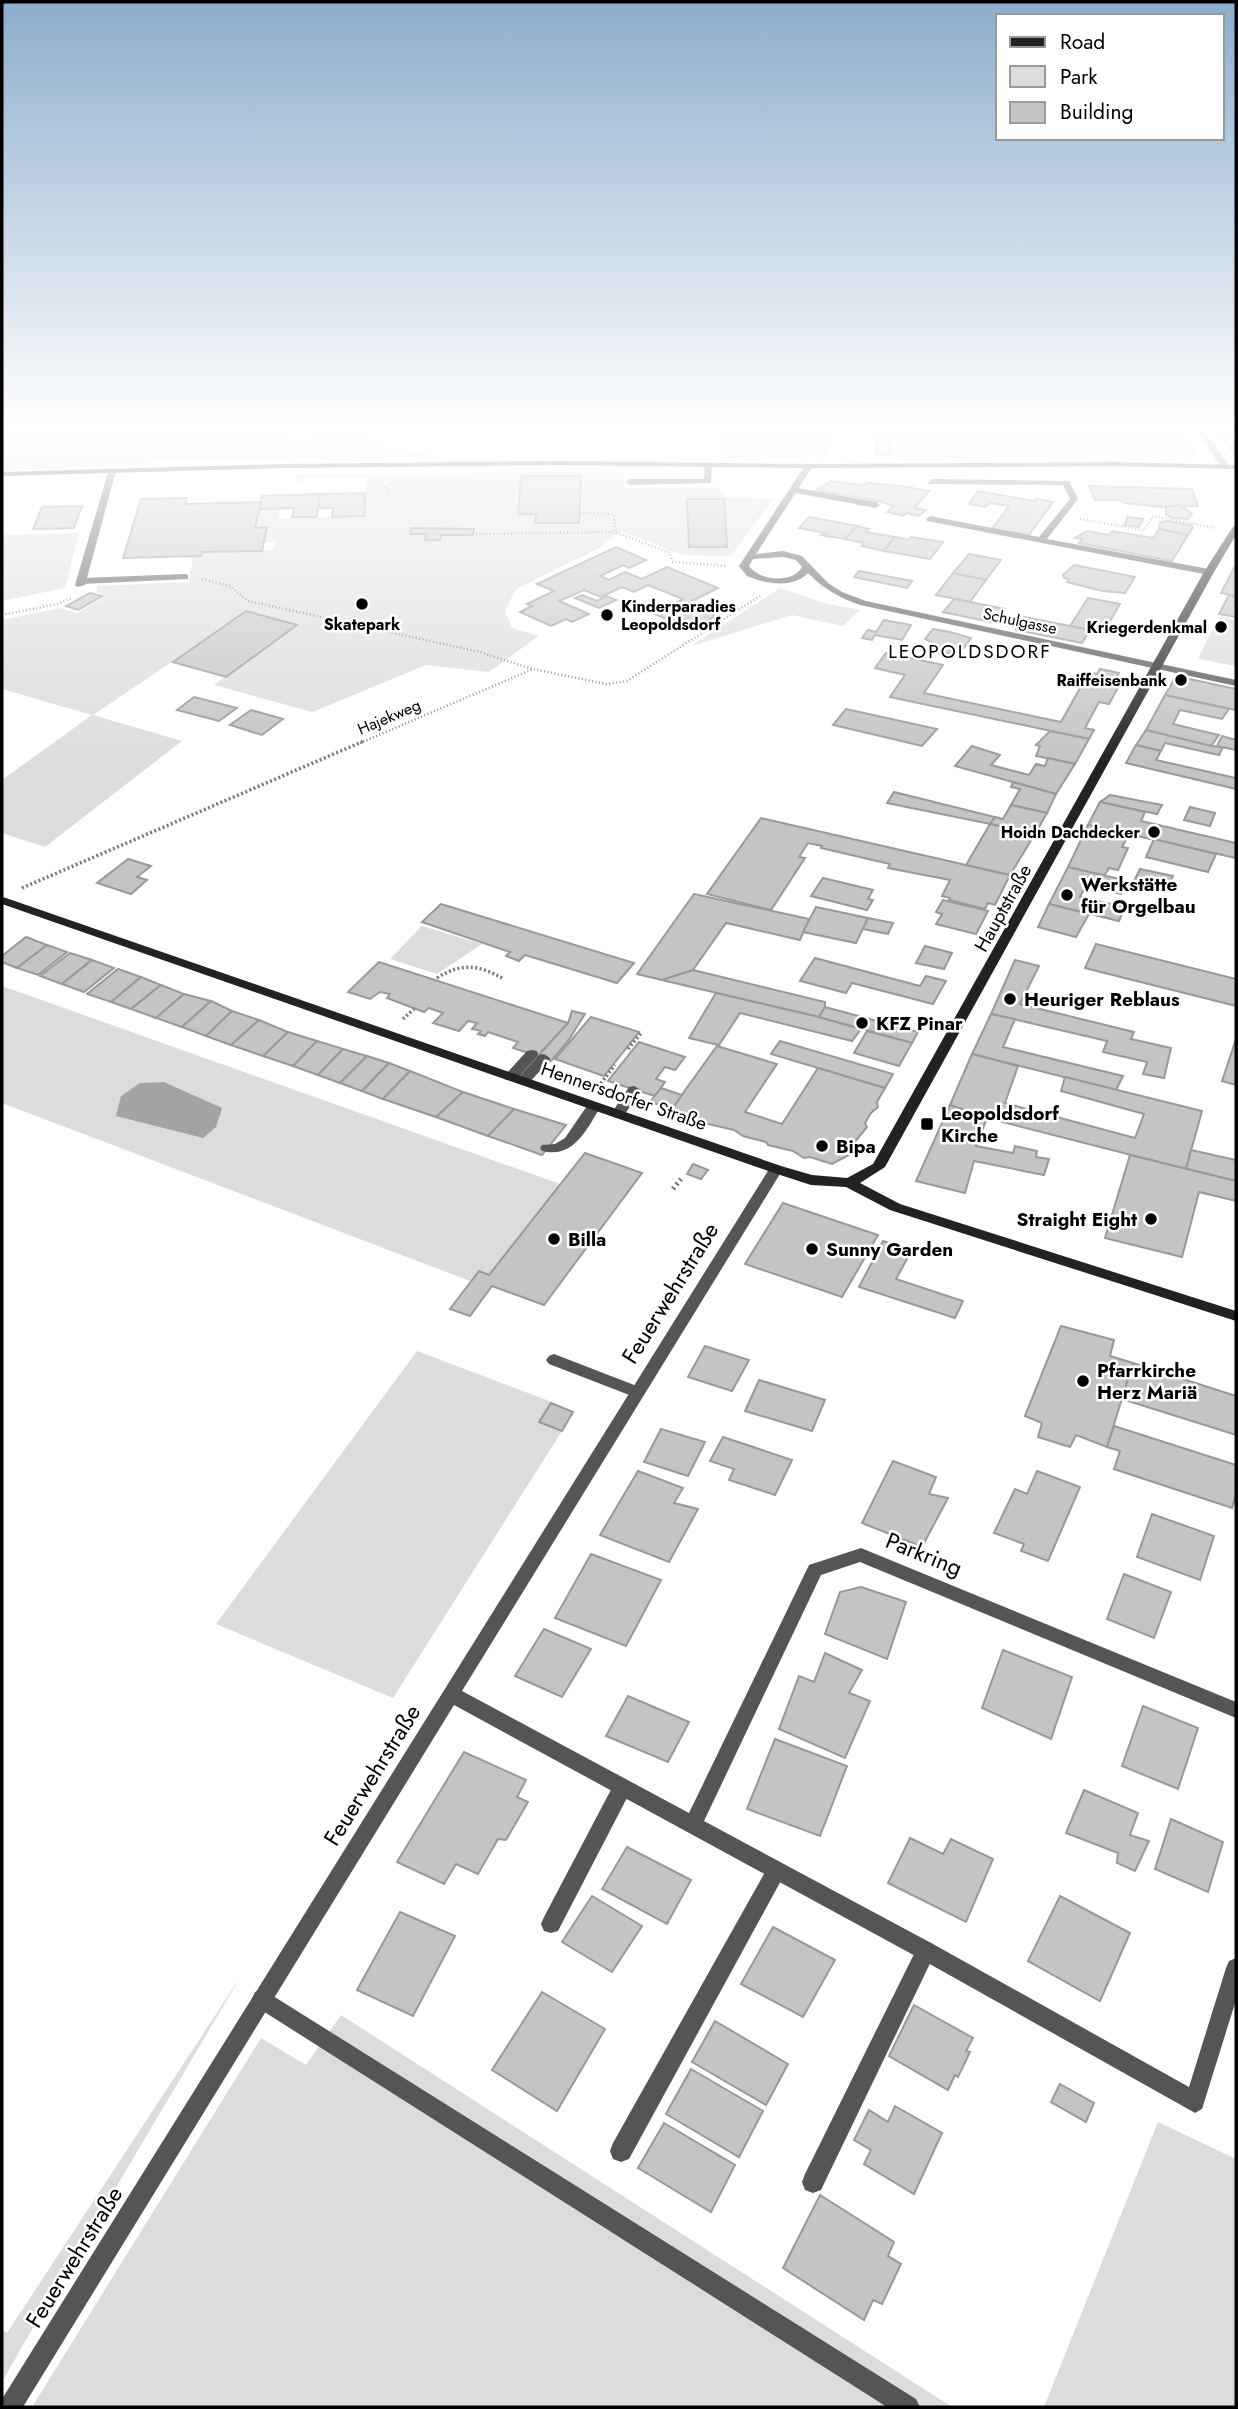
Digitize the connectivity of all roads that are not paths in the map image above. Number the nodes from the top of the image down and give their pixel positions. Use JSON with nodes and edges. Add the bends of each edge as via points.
{"nodes":[{"id":1,"x":93,"y":538,"type":"edge"},
{"id":2,"x":762,"y":538,"type":"edge"},
{"id":3,"x":1033,"y":538,"type":"edge"},
{"id":4,"x":1229,"y":538,"type":"edge"},
{"id":5,"x":1041,"y":540,"type":"joint"},
{"id":6,"x":783,"y":547,"type":"dead end"},
{"id":7,"x":791,"y":555,"type":"junction"},
{"id":8,"x":746,"y":561,"type":"junction"},
{"id":9,"x":807,"y":566,"type":"junction"},
{"id":10,"x":1209,"y":572,"type":"junction"},
{"id":11,"x":185,"y":577,"type":"road end"},
{"id":12,"x":1157,"y":667,"type":"junction"},
{"id":13,"x":1236,"y":683,"type":"edge"},
{"id":14,"x":2,"y":900,"type":"edge"},
{"id":15,"x":538,"y":1056,"type":"dead end"},
{"id":16,"x":517,"y":1079,"type":"junction"},
{"id":17,"x":634,"y":1090,"type":"dead end"},
{"id":18,"x":594,"y":1106,"type":"junction"},
{"id":19,"x":618,"y":1114,"type":"junction"},
{"id":20,"x":547,"y":1148,"type":"dead end"},
{"id":21,"x":776,"y":1169,"type":"junction"},
{"id":22,"x":849,"y":1183,"type":"junction"},
{"id":23,"x":1236,"y":1317,"type":"edge"},
{"id":24,"x":554,"y":1360,"type":"dead end"},
{"id":25,"x":637,"y":1392,"type":"junction"},
{"id":26,"x":451,"y":1695,"type":"junction"},
{"id":27,"x":1236,"y":1710,"type":"edge"},
{"id":28,"x":622,"y":1788,"type":"junction"},
{"id":29,"x":692,"y":1826,"type":"junction"},
{"id":30,"x":776,"y":1871,"type":"junction"},
{"id":31,"x":551,"y":1924,"type":"dead end"},
{"id":32,"x":926,"y":1951,"type":"junction"},
{"id":33,"x":1236,"y":1968,"type":"edge"},
{"id":34,"x":262,"y":1999,"type":"junction"},
{"id":35,"x":621,"y":2151,"type":"dead end"},
{"id":36,"x":813,"y":2182,"type":"dead end"},
{"id":37,"x":10,"y":2407,"type":"edge"},
{"id":38,"x":908,"y":2407,"type":"edge"}],
"edges":[{"from":1,"to":11,"type":"street","via":[[81,583]]},
{"from":2,"to":8,"type":"street"},
{"from":3,"to":5,"type":"street"},
{"from":4,"to":10,"type":"street","name":"Hauptstraße"},
{"from":5,"to":10,"type":"street"},
{"from":6,"to":7,"type":"street","name":"Schulgasse"},
{"from":7,"to":8,"type":"street","via":[[767,553]]},
{"from":7,"to":9,"type":"street","name":"Schulgasse"},
{"from":8,"to":9,"type":"street","via":[[750,574],[774,580],[794,579]]},
{"from":9,"to":12,"type":"street","name":"Schulgasse","via":[[839,594],[863,603]]},
{"from":10,"to":12,"type":"street","name":"Hauptstraße"},
{"from":12,"to":13,"type":"street","name":"Schulgasse"},
{"from":12,"to":22,"type":"street","name":"Hauptstraße","via":[[878,1167]]},
{"from":14,"to":16,"type":"street","name":"Hennersdorfer Straße"},
{"from":15,"to":16,"type":"street"},
{"from":16,"to":18,"type":"street","name":"Hennersdorfer Straße"},
{"from":17,"to":19,"type":"street"},
{"from":18,"to":19,"type":"street","name":"Hennersdorfer Straße"},
{"from":18,"to":20,"type":"street","via":[[568,1144]]},
{"from":19,"to":21,"type":"street","name":"Hennersdorfer Straße"},
{"from":21,"to":22,"type":"street","name":"Hennersdorfer Straße","via":[[811,1180]]},
{"from":21,"to":25,"type":"street","name":"Feuerwehrstraße"},
{"from":22,"to":23,"type":"street","name":"Hennersdorfer Straße","via":[[895,1207]]},
{"from":24,"to":25,"type":"street"},
{"from":25,"to":26,"type":"street","name":"Feuerwehrstraße"},
{"from":26,"to":28,"type":"street"},
{"from":26,"to":34,"type":"street","name":"Feuerwehrstraße"},
{"from":27,"to":29,"type":"street","name":"Parkring","via":[[862,1555],[815,1570]]},
{"from":28,"to":29,"type":"street"},
{"from":28,"to":31,"type":"street"},
{"from":29,"to":30,"type":"street"},
{"from":30,"to":32,"type":"street"},
{"from":30,"to":35,"type":"street"},
{"from":32,"to":33,"type":"street","via":[[1195,2102]]},
{"from":32,"to":36,"type":"street"},
{"from":34,"to":37,"type":"street","name":"Feuerwehrstraße"},
{"from":34,"to":38,"type":"street"}]}
